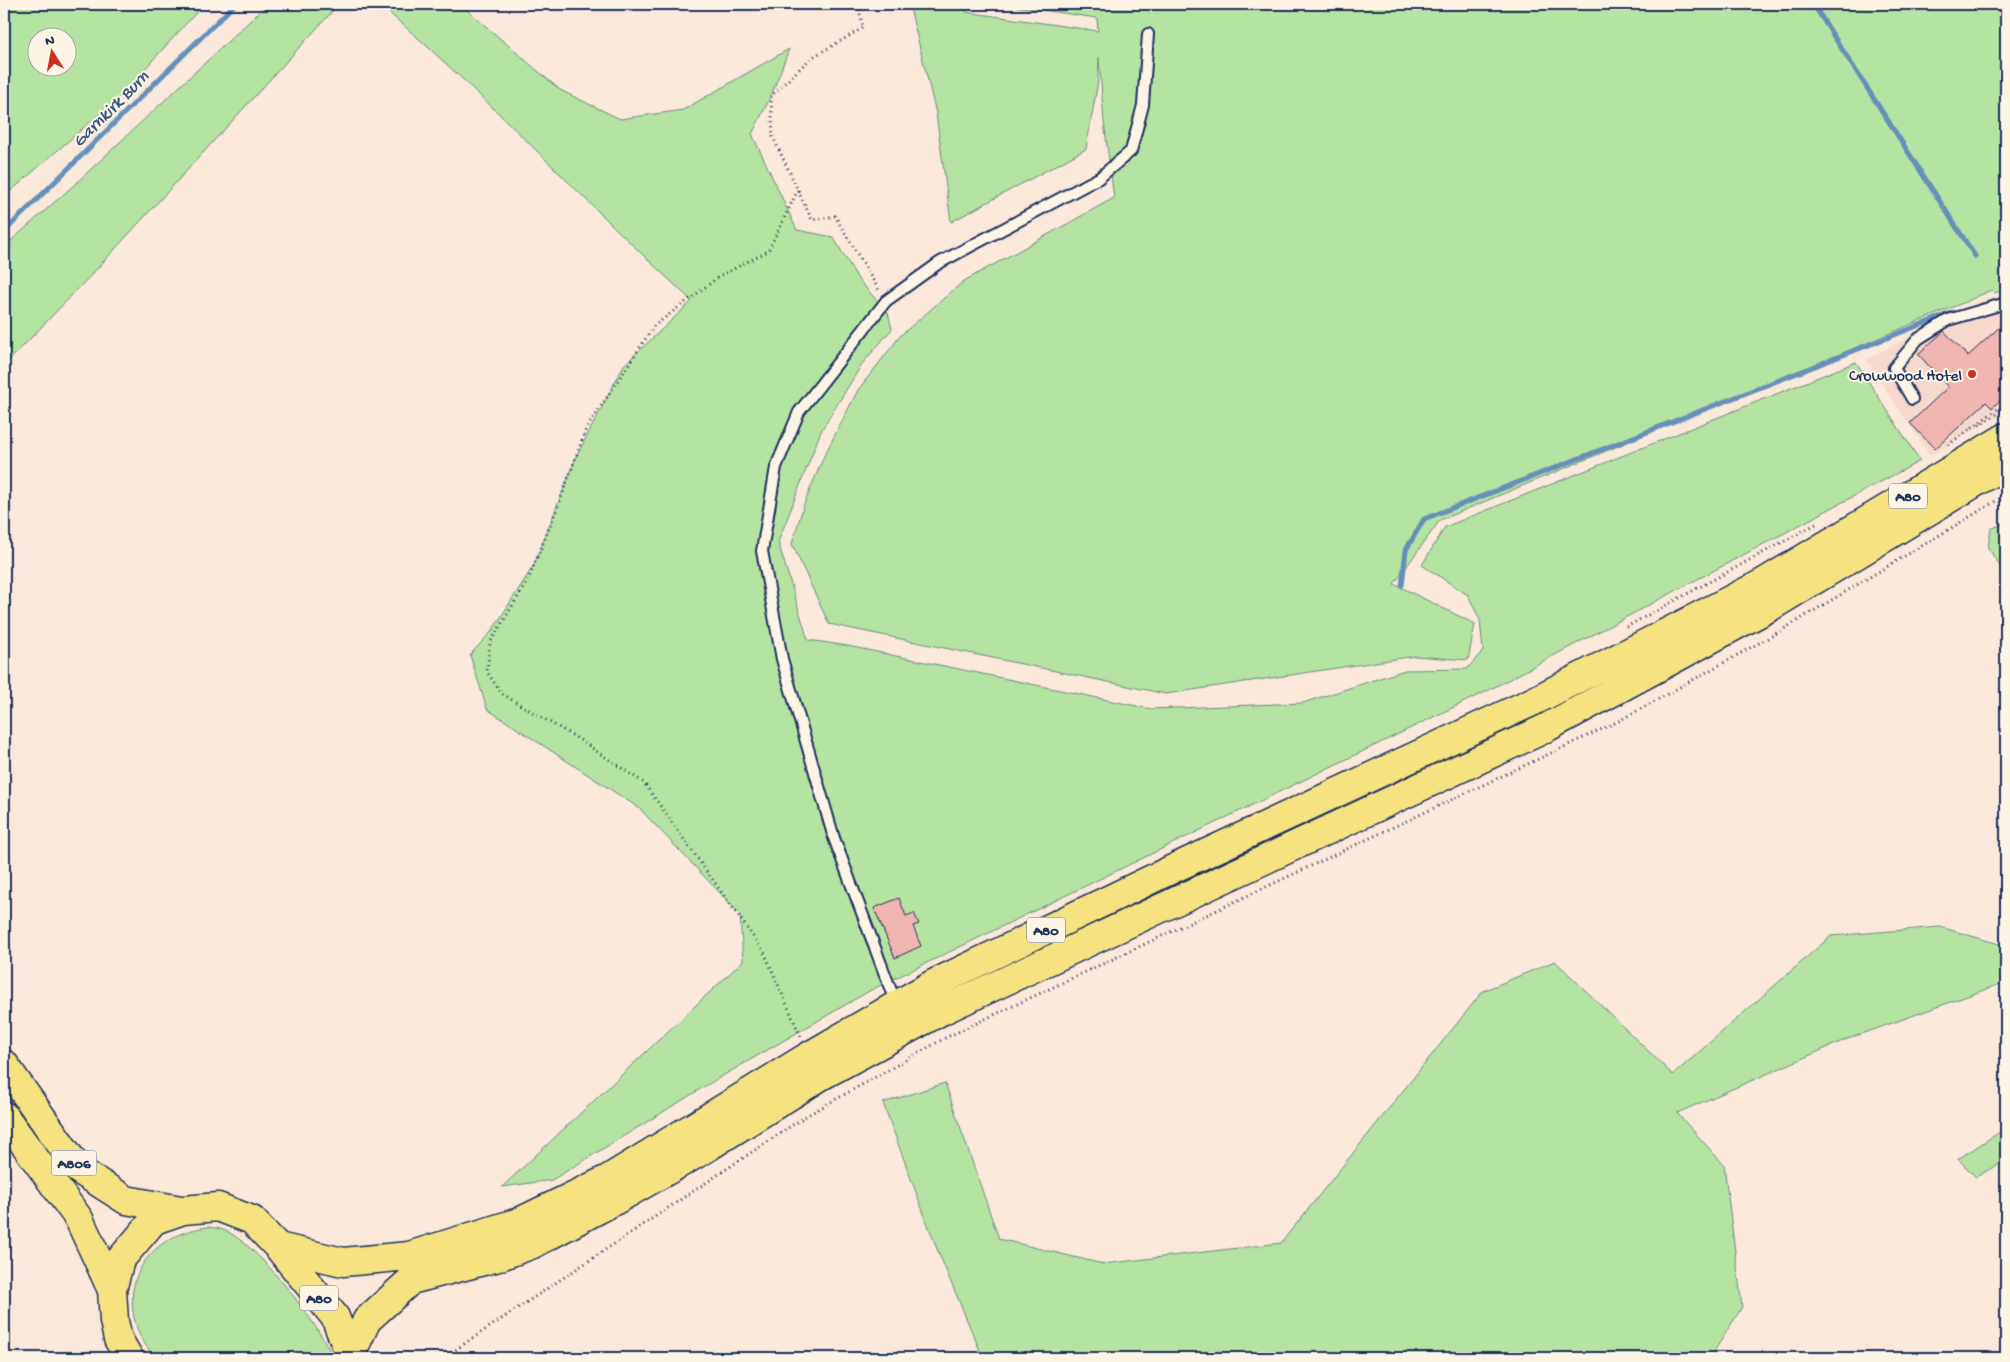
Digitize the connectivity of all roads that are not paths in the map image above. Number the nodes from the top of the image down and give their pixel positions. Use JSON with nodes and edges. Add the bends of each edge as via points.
{"nodes":[{"id":1,"x":1148,"y":34,"type":"dead end"},
{"id":2,"x":2006,"y":303,"type":"edge"},
{"id":3,"x":1912,"y":399,"type":"dead end"},
{"id":4,"x":2006,"y":437,"type":"edge"},
{"id":5,"x":2006,"y":464,"type":"edge"},
{"id":6,"x":903,"y":1017,"type":"junction"},
{"id":7,"x":4,"y":1064,"type":"edge"},
{"id":8,"x":4,"y":1116,"type":"edge"},
{"id":9,"x":183,"y":1210,"type":"junction"},
{"id":10,"x":278,"y":1247,"type":"junction"},
{"id":11,"x":112,"y":1290,"type":"junction"},
{"id":12,"x":351,"y":1356,"type":"edge"},
{"id":13,"x":129,"y":1358,"type":"edge"}],
"edges":[{"from":1,"to":6,"type":"lane","via":[[1143,105],[1131,152],[1099,178],[939,263],[886,301],[799,412],[776,467],[762,551],[782,659],[834,838]]},
{"from":2,"to":3,"type":"lane","via":[[1948,320],[1918,339],[1894,368]]},
{"from":4,"to":6,"type":"main road","number":"A80","via":[[1763,583],[1543,696],[933,984]]},
{"from":5,"to":6,"type":"main road","number":"A80","via":[[1770,607],[1542,730],[941,1011]]},
{"from":6,"to":10,"type":"main road","number":"A80","via":[[809,1056],[608,1179],[519,1222],[409,1256],[343,1262]]},
{"from":6,"to":12,"type":"main road","number":"A80","via":[[821,1076],[622,1197],[533,1244],[411,1280],[368,1320]]},
{"from":7,"to":9,"type":"main road","number":"A806","via":[[79,1170],[126,1200]]},
{"from":8,"to":11,"type":"main road","number":"A806","via":[[79,1219]]},
{"from":9,"to":10,"type":"main road","number":"A80","via":[[218,1206],[252,1220]]},
{"from":9,"to":11,"type":"main road","number":"A80","via":[[154,1220],[136,1240],[120,1260]]},
{"from":10,"to":12,"type":"main road","number":"A80","via":[[335,1317]]},
{"from":11,"to":13,"type":"main road","number":"A80","via":[[118,1339]]}]}
